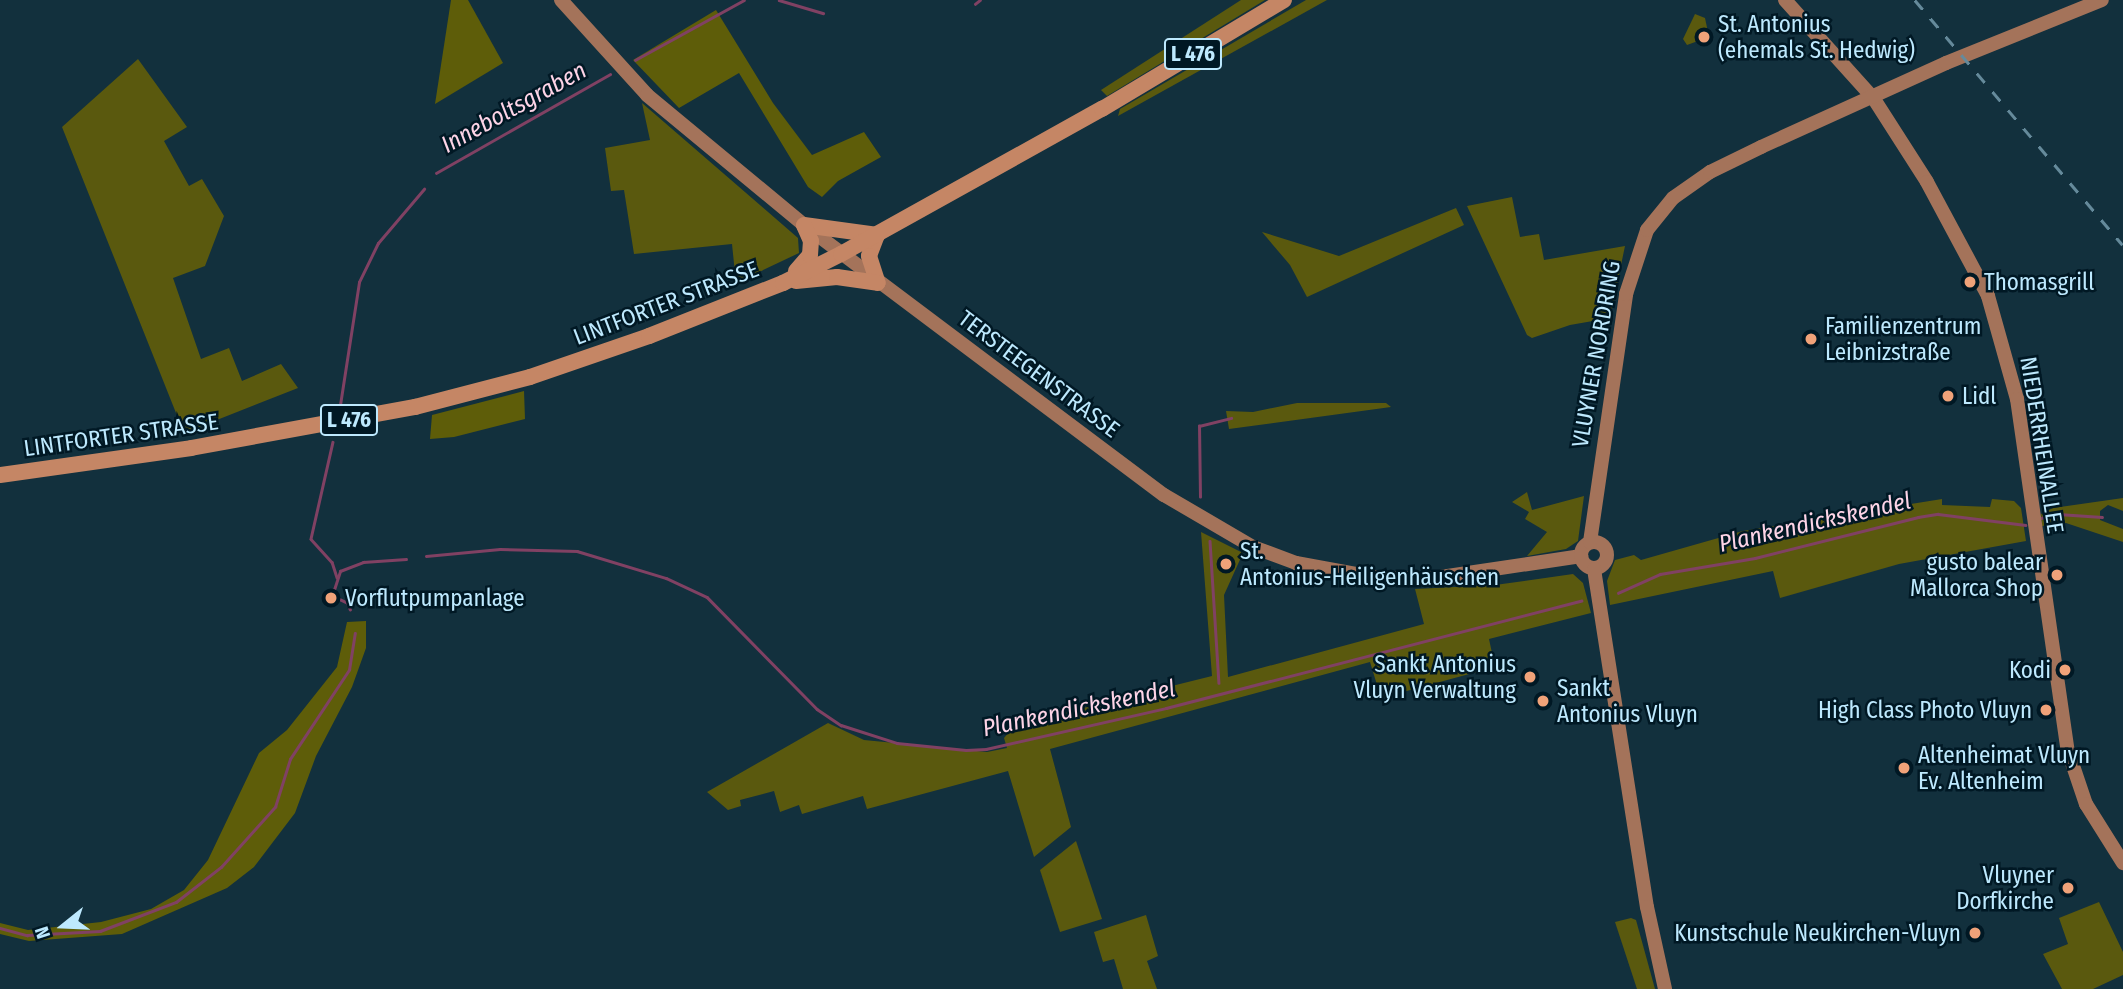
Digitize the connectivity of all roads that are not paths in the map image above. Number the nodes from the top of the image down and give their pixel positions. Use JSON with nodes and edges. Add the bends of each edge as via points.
{"nodes":[{"id":1,"x":561,"y":0,"type":"edge"},
{"id":2,"x":1284,"y":0,"type":"edge"},
{"id":3,"x":1785,"y":0,"type":"edge"},
{"id":4,"x":2102,"y":0,"type":"edge"},
{"id":5,"x":1874,"y":99,"type":"junction"},
{"id":6,"x":804,"y":225,"type":"junction"},
{"id":7,"x":877,"y":234,"type":"junction"},
{"id":8,"x":841,"y":254,"type":"junction"},
{"id":9,"x":783,"y":283,"type":"junction"},
{"id":10,"x":878,"y":283,"type":"junction"},
{"id":11,"x":0,"y":475,"type":"edge"},
{"id":12,"x":1590,"y":542,"type":"junction"},
{"id":13,"x":1581,"y":556,"type":"junction"},
{"id":14,"x":1594,"y":569,"type":"junction"},
{"id":15,"x":2123,"y":863,"type":"edge"},
{"id":16,"x":1665,"y":989,"type":"edge"}],
"edges":[{"from":1,"to":6,"type":"street","name":"TERSTEEGENSTRASSE","via":[[647,95]]},
{"from":2,"to":7,"type":"main road","name":"LINTFORTER STRASSE","number":"L 476"},
{"from":3,"to":5,"type":"street","name":"NIEDERRHEINALLEE"},
{"from":4,"to":5,"type":"street","name":"VLUYNER NORDRING","via":[[1946,63]]},
{"from":5,"to":12,"type":"street","name":"VLUYNER NORDRING","via":[[1710,172],[1673,198],[1647,230],[1626,294]]},
{"from":5,"to":15,"type":"street","name":"NIEDERRHEINALLEE","via":[[1955,232],[1994,313],[2017,399],[2067,747],[2086,804]]},
{"from":6,"to":7,"type":"main road"},
{"from":6,"to":8,"type":"street","name":"TERSTEEGENSTRASSE"},
{"from":6,"to":9,"type":"main road","via":[[811,241],[810,255]]},
{"from":7,"to":8,"type":"main road","name":"LINTFORTER STRASSE","number":"L 476"},
{"from":7,"to":10,"type":"main road","via":[[869,256]]},
{"from":8,"to":9,"type":"main road","name":"LINTFORTER STRASSE","number":"L 476"},
{"from":8,"to":10,"type":"street","name":"TERSTEEGENSTRASSE"},
{"from":9,"to":10,"type":"main road","via":[[837,276]]},
{"from":9,"to":11,"type":"main road","name":"LINTFORTER STRASSE","number":"L 476","via":[[530,377],[415,407],[191,448]]},
{"from":10,"to":13,"type":"street","name":"TERSTEEGENSTRASSE","via":[[1164,495],[1253,547],[1338,572],[1404,579],[1498,571]]},
{"from":12,"to":13,"type":"street"},
{"from":12,"to":14,"type":"street","via":[[1602,544],[1608,554],[1603,565]]},
{"from":13,"to":14,"type":"street"},
{"from":14,"to":16,"type":"street","via":[[1647,907]]}]}
